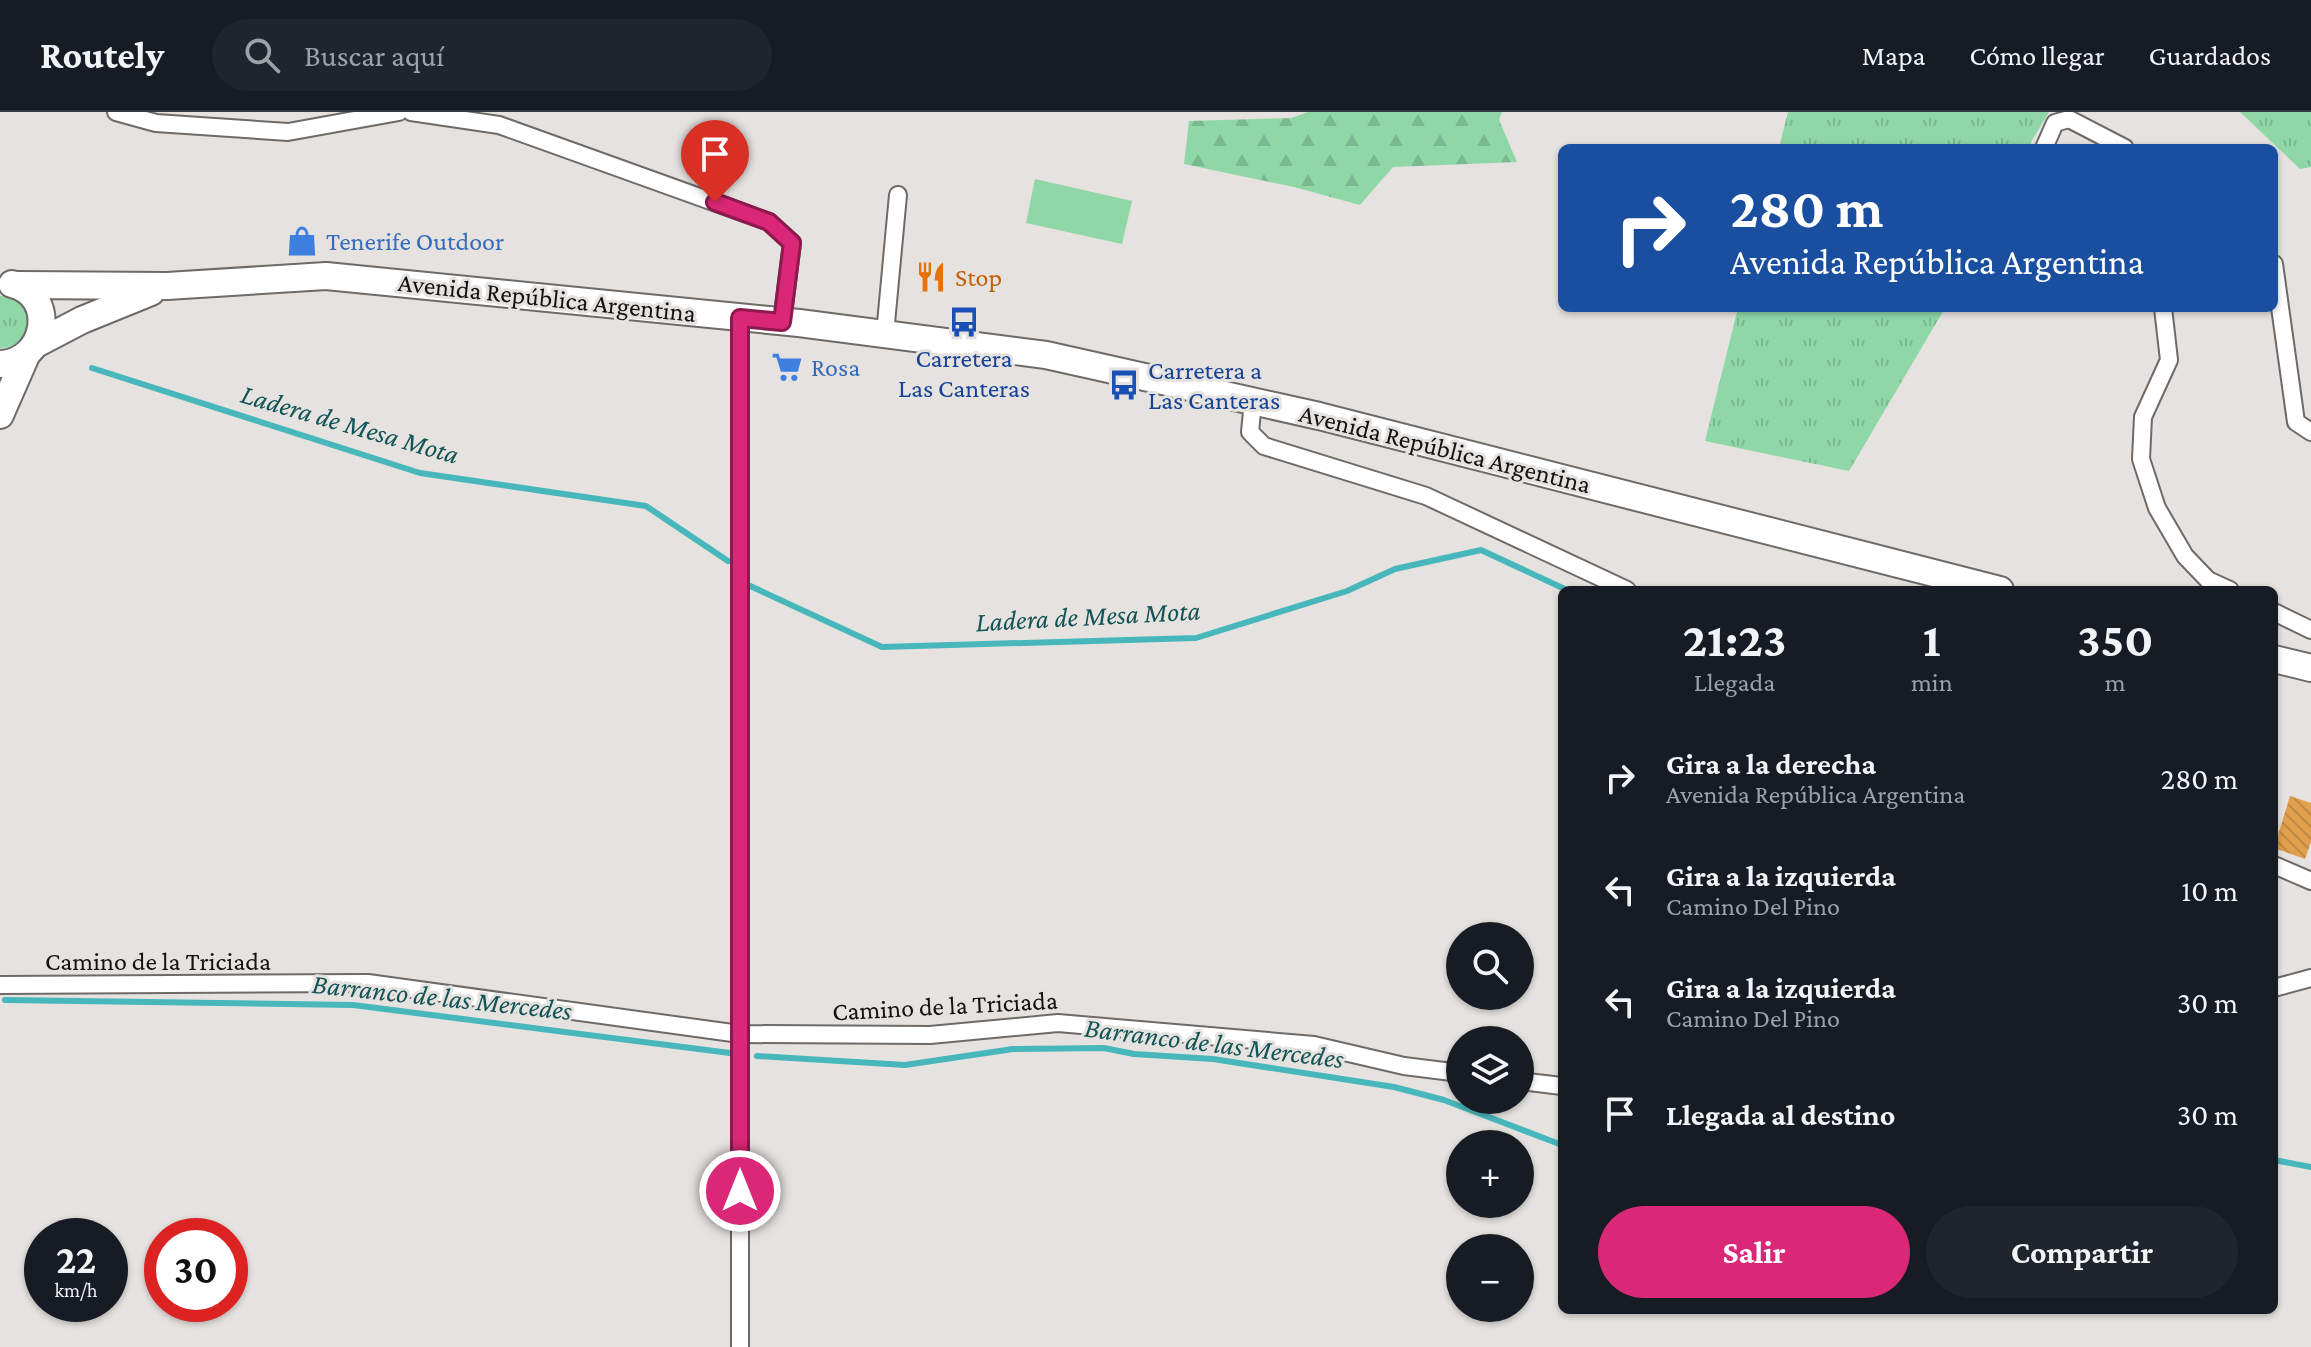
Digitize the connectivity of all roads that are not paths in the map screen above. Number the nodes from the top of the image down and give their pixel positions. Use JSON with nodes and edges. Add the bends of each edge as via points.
{"nodes":[{"id":1,"x":116,"y":112,"type":"edge"},
{"id":2,"x":399,"y":112,"type":"edge"},
{"id":3,"x":411,"y":112,"type":"edge"},
{"id":4,"x":157,"y":117,"type":"edge"},
{"id":5,"x":501,"y":119,"type":"edge"},
{"id":6,"x":2046,"y":144,"type":"edge"},
{"id":7,"x":2117,"y":144,"type":"edge"},
{"id":8,"x":898,"y":195,"type":"dead end"},
{"id":9,"x":9,"y":284,"type":"edge"},
{"id":10,"x":167,"y":286,"type":"junction"},
{"id":11,"x":2278,"y":293,"type":"edge"},
{"id":12,"x":2163,"y":312,"type":"edge"},
{"id":13,"x":740,"y":318,"type":"junction"},
{"id":14,"x":782,"y":322,"type":"junction"},
{"id":15,"x":885,"y":334,"type":"junction"},
{"id":16,"x":21,"y":355,"type":"edge"},
{"id":17,"x":1253,"y":401,"type":"junction"},
{"id":18,"x":0,"y":415,"type":"edge"},
{"id":19,"x":2311,"y":432,"type":"edge"},
{"id":20,"x":1618,"y":586,"type":"edge"},
{"id":21,"x":1984,"y":586,"type":"edge"},
{"id":22,"x":2221,"y":586,"type":"edge"},
{"id":23,"x":2278,"y":614,"type":"edge"},
{"id":24,"x":2311,"y":630,"type":"edge"},
{"id":25,"x":2278,"y":660,"type":"edge"},
{"id":26,"x":2311,"y":668,"type":"edge"},
{"id":27,"x":2278,"y":867,"type":"edge"},
{"id":28,"x":2311,"y":881,"type":"edge"},
{"id":29,"x":2311,"y":978,"type":"edge"},
{"id":30,"x":0,"y":985,"type":"edge"},
{"id":31,"x":2278,"y":987,"type":"edge"},
{"id":32,"x":740,"y":1034,"type":"junction"},
{"id":33,"x":1446,"y":1071,"type":"edge"},
{"id":34,"x":1534,"y":1083,"type":"edge"},
{"id":35,"x":1558,"y":1086,"type":"edge"},
{"id":36,"x":740,"y":1347,"type":"edge"}],
"edges":[{"from":1,"to":4,"type":"street"},
{"from":2,"to":4,"type":"street","via":[[288,132]]},
{"from":3,"to":5,"type":"street"},
{"from":5,"to":14,"type":"street","via":[[783,231],[792,243],[793,257]]},
{"from":6,"to":7,"type":"street","via":[[2055,123],[2069,119]]},
{"from":8,"to":15,"type":"street"},
{"from":9,"to":10,"type":"main road","name":"Avenida República Argentina"},
{"from":9,"to":16,"type":"main road","via":[[32,295],[41,310],[43,327]]},
{"from":10,"to":13,"type":"main road","name":"Avenida República Argentina","via":[[326,276]]},
{"from":10,"to":16,"type":"main road","name":"Avenida República Argentina","via":[[82,320]]},
{"from":11,"to":19,"type":"street","via":[[2296,422]]},
{"from":12,"to":22,"type":"street","via":[[2169,360],[2143,417],[2141,459],[2157,508],[2185,556]]},
{"from":13,"to":14,"type":"main road","name":"Avenida República Argentina"},
{"from":13,"to":32,"type":"street"},
{"from":14,"to":15,"type":"main road","name":"Avenida República Argentina"},
{"from":15,"to":17,"type":"main road","name":"Avenida República Argentina","via":[[1046,355]]},
{"from":16,"to":18,"type":"main road"},
{"from":17,"to":20,"type":"street","via":[[1250,432],[1264,446],[1426,496]]},
{"from":17,"to":21,"type":"main road","name":"Avenida República Argentina"},
{"from":23,"to":24,"type":"street"},
{"from":25,"to":26,"type":"main road"},
{"from":27,"to":28,"type":"street"},
{"from":29,"to":31,"type":"street"},
{"from":30,"to":32,"type":"street","name":"Camino de la Triciada","via":[[368,983]]},
{"from":32,"to":33,"type":"street","name":"Camino de la Triciada","via":[[930,1035],[1058,1023],[1314,1045]]},
{"from":32,"to":36,"type":"street"},
{"from":34,"to":35,"type":"street"}]}
